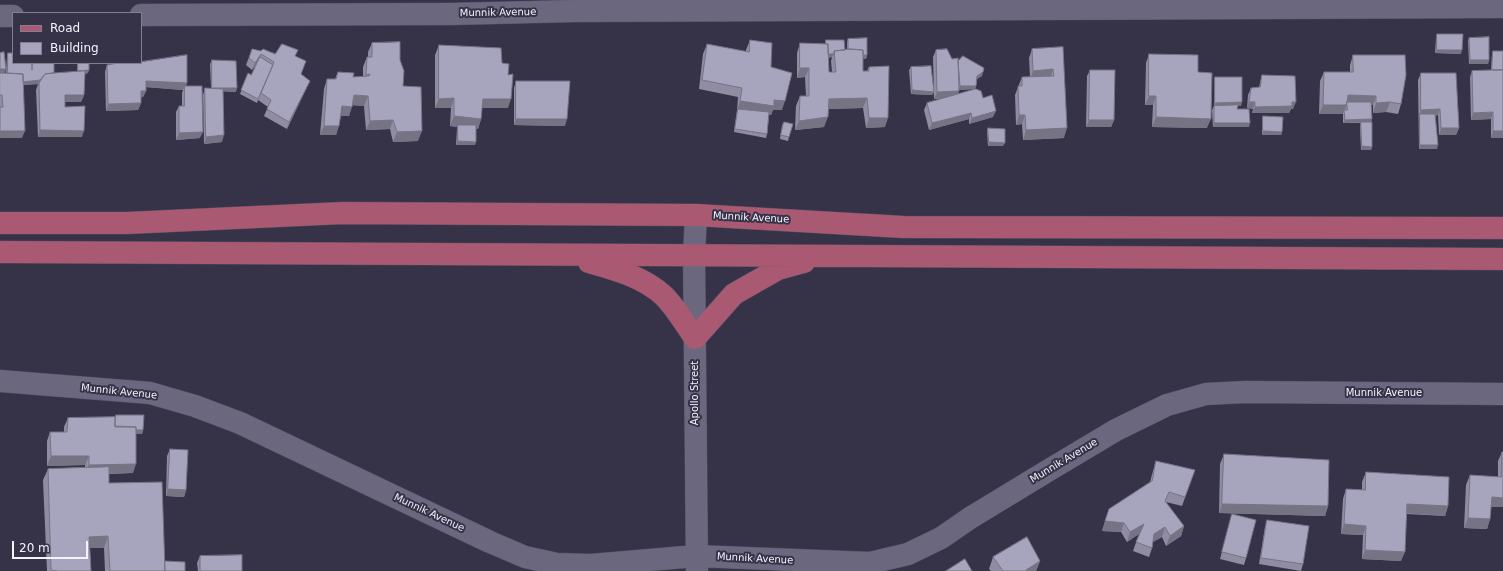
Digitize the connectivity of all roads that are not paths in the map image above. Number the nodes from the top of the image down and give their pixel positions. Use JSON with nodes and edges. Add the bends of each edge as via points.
{"nodes":[{"id":1,"x":575,"y":5,"type":"edge"},
{"id":2,"x":1503,"y":8,"type":"edge"},
{"id":3,"x":142,"y":15,"type":"edge"},
{"id":4,"x":0,"y":16,"type":"edge"},
{"id":5,"x":12,"y":16,"type":"edge"},
{"id":6,"x":696,"y":215,"type":"junction"},
{"id":7,"x":0,"y":223,"type":"edge"},
{"id":8,"x":1503,"y":228,"type":"edge"},
{"id":9,"x":0,"y":252,"type":"edge"},
{"id":10,"x":558,"y":254,"type":"junction"},
{"id":11,"x":694,"y":255,"type":"junction"},
{"id":12,"x":828,"y":255,"type":"junction"},
{"id":13,"x":1503,"y":259,"type":"edge"},
{"id":14,"x":695,"y":338,"type":"junction"},
{"id":15,"x":0,"y":381,"type":"edge"},
{"id":16,"x":1503,"y":394,"type":"edge"},
{"id":17,"x":697,"y":564,"type":"edge"}],
"edges":[{"from":1,"to":2,"type":"street","name":"Munnik Avenue"},
{"from":1,"to":3,"type":"street","name":"Munnik Avenue","via":[[443,14]]},
{"from":4,"to":5,"type":"street"},
{"from":6,"to":7,"type":"main road","name":"Munnik Avenue","via":[[343,213],[127,223]]},
{"from":6,"to":8,"type":"main road","name":"Munnik Avenue","via":[[903,227]]},
{"from":6,"to":11,"type":"street","name":"Apollo Street"},
{"from":9,"to":10,"type":"main road"},
{"from":10,"to":11,"type":"main road"},
{"from":10,"to":14,"type":"main road","via":[[617,270],[641,280],[663,295]]},
{"from":11,"to":12,"type":"main road"},
{"from":11,"to":14,"type":"street","name":"Apollo Street"},
{"from":12,"to":13,"type":"main road"},
{"from":12,"to":14,"type":"main road","via":[[778,270],[734,294]]},
{"from":14,"to":17,"type":"street","name":"Apollo Street"},
{"from":15,"to":17,"type":"street","name":"Munnik Avenue","via":[[150,393],[195,406],[240,423],[526,557],[557,564]]},
{"from":16,"to":17,"type":"street","name":"Munnik Avenue","via":[[1206,394],[1167,405],[1116,430],[941,538],[908,554],[870,562]]}]}
